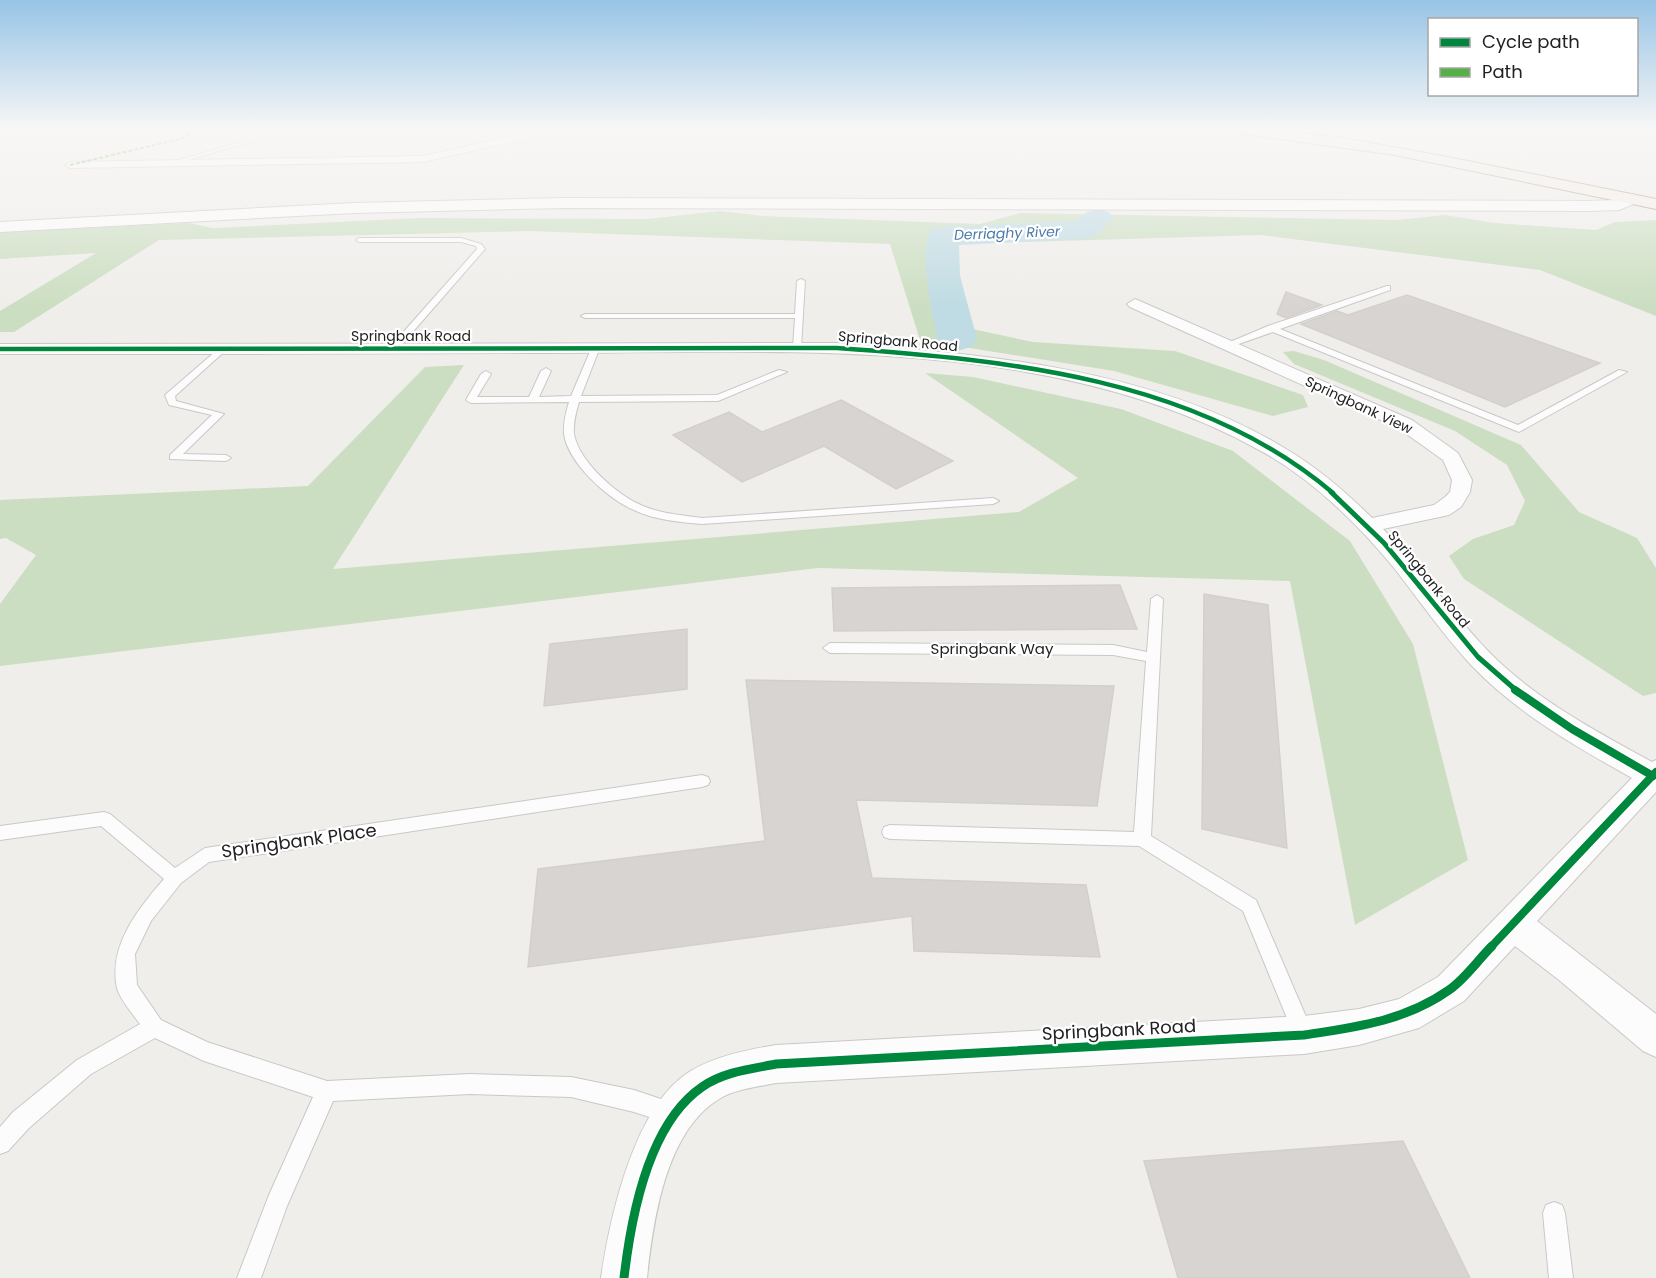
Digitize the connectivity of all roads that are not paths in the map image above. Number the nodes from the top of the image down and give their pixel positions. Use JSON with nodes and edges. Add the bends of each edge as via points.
{"nodes":[{"id":1,"x":1584,"y":189,"type":"edge"},
{"id":2,"x":1634,"y":199,"type":"junction"},
{"id":3,"x":1656,"y":204,"type":"edge"},
{"id":4,"x":0,"y":227,"type":"edge"},
{"id":5,"x":359,"y":240,"type":"dead end"},
{"id":6,"x":801,"y":281,"type":"dead end"},
{"id":7,"x":1387,"y":288,"type":"dead end"},
{"id":8,"x":1135,"y":304,"type":"dead end"},
{"id":9,"x":585,"y":316,"type":"dead end"},
{"id":10,"x":798,"y":316,"type":"junction"},
{"id":11,"x":1271,"y":328,"type":"junction"},
{"id":12,"x":1227,"y":345,"type":"junction"},
{"id":13,"x":596,"y":347,"type":"junction"},
{"id":14,"x":797,"y":347,"type":"junction"},
{"id":15,"x":223,"y":348,"type":"junction"},
{"id":16,"x":394,"y":348,"type":"junction"},
{"id":17,"x":0,"y":349,"type":"edge"},
{"id":18,"x":546,"y":371,"type":"dead end"},
{"id":19,"x":783,"y":372,"type":"dead end"},
{"id":20,"x":1622,"y":372,"type":"dead end"},
{"id":21,"x":486,"y":374,"type":"dead end"},
{"id":22,"x":532,"y":399,"type":"junction"},
{"id":23,"x":577,"y":399,"type":"junction"},
{"id":24,"x":225,"y":458,"type":"dead end"},
{"id":25,"x":993,"y":501,"type":"dead end"},
{"id":26,"x":1368,"y":525,"type":"junction"},
{"id":27,"x":1157,"y":599,"type":"dead end"},
{"id":28,"x":830,"y":648,"type":"dead end"},
{"id":29,"x":1153,"y":658,"type":"junction"},
{"id":30,"x":1654,"y":774,"type":"edge"},
{"id":31,"x":702,"y":781,"type":"dead end"},
{"id":32,"x":890,"y":832,"type":"dead end"},
{"id":33,"x":0,"y":833,"type":"edge"},
{"id":34,"x":1142,"y":839,"type":"junction"},
{"id":35,"x":175,"y":878,"type":"junction"},
{"id":36,"x":1512,"y":923,"type":"junction"},
{"id":37,"x":154,"y":1027,"type":"junction"},
{"id":38,"x":1304,"y":1035,"type":"junction"},
{"id":39,"x":1656,"y":1038,"type":"edge"},
{"id":40,"x":327,"y":1091,"type":"junction"},
{"id":41,"x":673,"y":1114,"type":"junction"},
{"id":42,"x":0,"y":1143,"type":"edge"},
{"id":43,"x":1554,"y":1212,"type":"dead end"},
{"id":44,"x":249,"y":1278,"type":"edge"},
{"id":45,"x":624,"y":1278,"type":"edge"},
{"id":46,"x":1561,"y":1278,"type":"edge"}],
"edges":[{"from":1,"to":2,"type":"main road"},
{"from":2,"to":3,"type":"main road"},
{"from":2,"to":4,"type":"street","via":[[1619,205],[1589,206],[468,204]]},
{"from":5,"to":16,"type":"lane","via":[[461,240],[481,249]]},
{"from":6,"to":10,"type":"lane"},
{"from":7,"to":11,"type":"lane"},
{"from":8,"to":12,"type":"street","name":"Springbank View"},
{"from":9,"to":10,"type":"lane"},
{"from":10,"to":14,"type":"lane"},
{"from":11,"to":12,"type":"lane"},
{"from":11,"to":20,"type":"lane","via":[[1519,429]]},
{"from":12,"to":26,"type":"street","name":"Springbank View","via":[[1405,424],[1451,457],[1462,480],[1453,502],[1431,513]]},
{"from":13,"to":14,"type":"street","name":"Springbank Road"},
{"from":13,"to":16,"type":"street","name":"Springbank Road"},
{"from":13,"to":23,"type":"lane"},
{"from":14,"to":26,"type":"street","name":"Springbank Road","via":[[996,363],[1154,399],[1198,414],[1266,446],[1303,470]]},
{"from":15,"to":16,"type":"street","name":"Springbank Road"},
{"from":15,"to":17,"type":"street","name":"Springbank Road"},
{"from":15,"to":24,"type":"lane","via":[[170,395],[172,404],[219,414],[174,457]]},
{"from":18,"to":22,"type":"lane"},
{"from":19,"to":23,"type":"lane","via":[[718,398]]},
{"from":21,"to":22,"type":"lane","via":[[471,399]]},
{"from":22,"to":23,"type":"lane"},
{"from":23,"to":25,"type":"lane","via":[[568,432],[580,458],[621,501],[644,512],[702,520]]},
{"from":26,"to":30,"type":"street","name":"Springbank Road","via":[[1497,674],[1570,728]]},
{"from":27,"to":29,"type":"lane"},
{"from":28,"to":29,"type":"lane","name":"Springbank Way","via":[[1113,650]]},
{"from":29,"to":34,"type":"lane"},
{"from":30,"to":36,"type":"street","name":"Springbank Road"},
{"from":31,"to":35,"type":"lane","name":"Springbank Place","via":[[205,855]]},
{"from":32,"to":34,"type":"lane"},
{"from":33,"to":35,"type":"lane","via":[[104,819]]},
{"from":34,"to":38,"type":"lane","via":[[1250,906]]},
{"from":35,"to":37,"type":"lane","name":"Springbank Place","via":[[144,915],[126,954],[127,988]]},
{"from":36,"to":38,"type":"street","name":"Springbank Road","via":[[1451,989],[1406,1015]]},
{"from":36,"to":39,"type":"street"},
{"from":37,"to":40,"type":"lane","name":"Springbank Place","via":[[204,1051]]},
{"from":37,"to":42,"type":"lane","via":[[84,1067]]},
{"from":38,"to":41,"type":"street","name":"Springbank Road","via":[[776,1064],[732,1073],[700,1088]]},
{"from":40,"to":41,"type":"lane","name":"Springbank Place","via":[[470,1084],[571,1087]]},
{"from":40,"to":44,"type":"lane","via":[[277,1203]]},
{"from":41,"to":45,"type":"street","name":"Springbank Road","via":[[644,1178]]},
{"from":43,"to":46,"type":"lane"}]}
